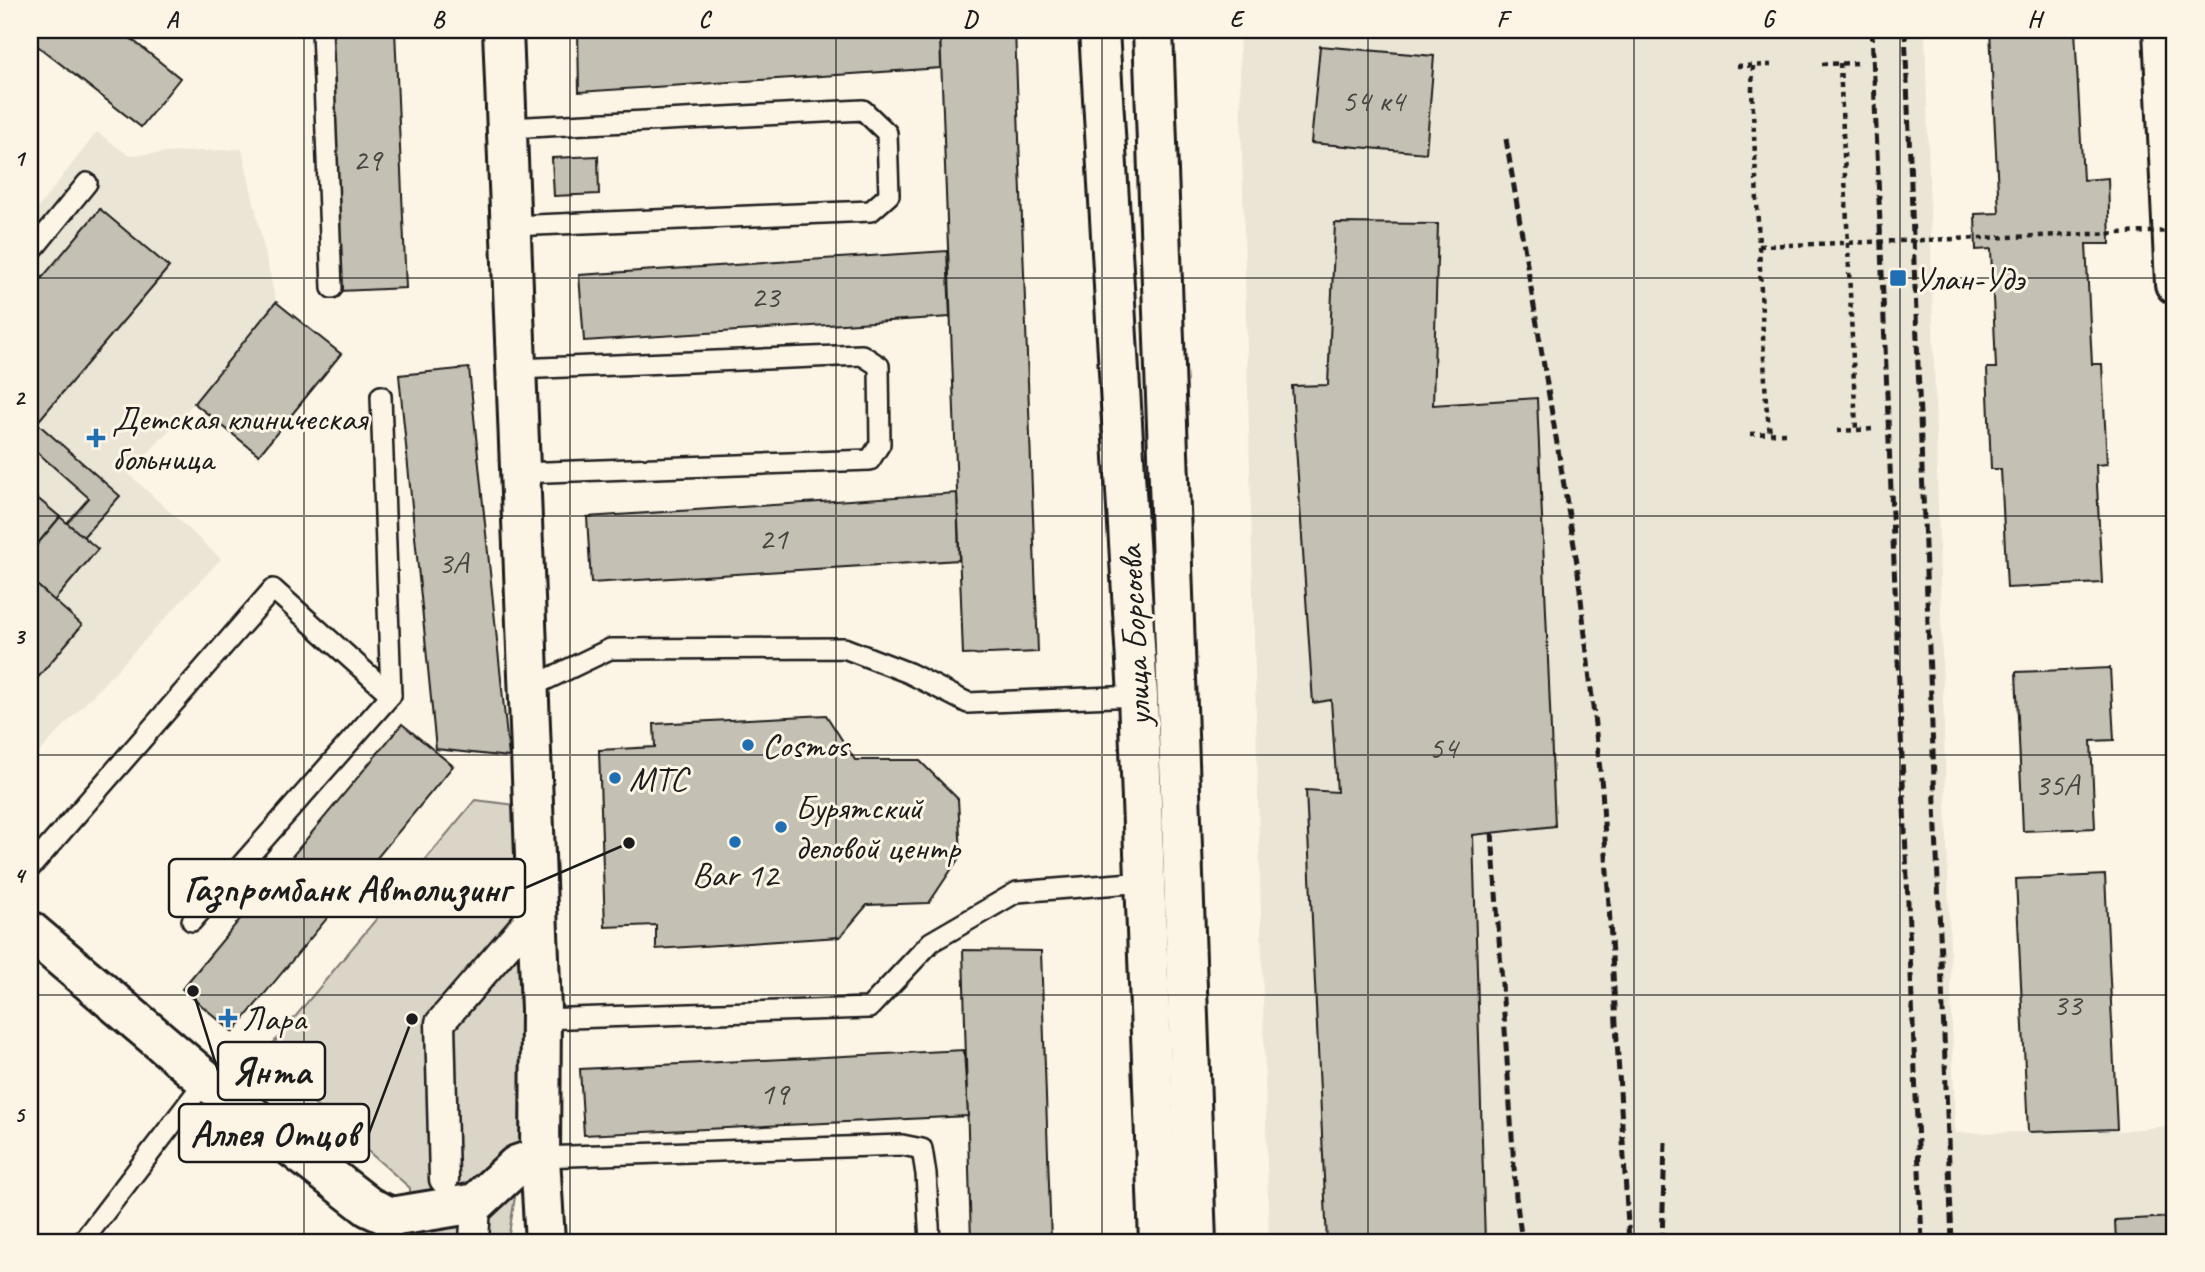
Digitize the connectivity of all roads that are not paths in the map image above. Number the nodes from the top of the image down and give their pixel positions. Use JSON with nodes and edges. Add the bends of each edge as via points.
{"nodes":[{"id":1,"x":321,"y":30,"type":"edge"},
{"id":2,"x":503,"y":30,"type":"edge"},
{"id":3,"x":1099,"y":30,"type":"edge"},
{"id":4,"x":1153,"y":30,"type":"edge"},
{"id":5,"x":2163,"y":30,"type":"edge"},
{"id":6,"x":508,"y":128,"type":"junction"},
{"id":7,"x":87,"y":183,"type":"dead end"},
{"id":8,"x":511,"y":226,"type":"junction"},
{"id":9,"x":30,"y":253,"type":"edge"},
{"id":10,"x":2175,"y":284,"type":"edge"},
{"id":11,"x":332,"y":288,"type":"dead end"},
{"id":12,"x":516,"y":369,"type":"junction"},
{"id":13,"x":381,"y":396,"type":"dead end"},
{"id":14,"x":520,"y":473,"type":"junction"},
{"id":15,"x":529,"y":688,"type":"junction"},
{"id":16,"x":391,"y":695,"type":"junction"},
{"id":17,"x":1138,"y":696,"type":"junction"},
{"id":18,"x":30,"y":868,"type":"edge"},
{"id":19,"x":1145,"y":882,"type":"junction"},
{"id":20,"x":537,"y":911,"type":"junction"},
{"id":21,"x":192,"y":921,"type":"dead end"},
{"id":22,"x":30,"y":931,"type":"edge"},
{"id":23,"x":541,"y":1018,"type":"junction"},
{"id":24,"x":206,"y":1080,"type":"junction"},
{"id":25,"x":528,"y":1161,"type":"junction"},
{"id":26,"x":444,"y":1179,"type":"dead end"},
{"id":27,"x":476,"y":1203,"type":"junction"},
{"id":28,"x":387,"y":1229,"type":"edge"},
{"id":29,"x":82,"y":1242,"type":"edge"},
{"id":30,"x":474,"y":1242,"type":"edge"},
{"id":31,"x":545,"y":1242,"type":"edge"},
{"id":32,"x":930,"y":1242,"type":"edge"},
{"id":33,"x":1159,"y":1242,"type":"edge"},
{"id":34,"x":1196,"y":1242,"type":"edge"}],
"edges":[{"from":1,"to":11,"type":"lane"},
{"from":2,"to":6,"type":"main road"},
{"from":3,"to":17,"type":"main road","name":"улица Борсоева"},
{"from":4,"to":34,"type":"main road","name":"улица Борсоева"},
{"from":5,"to":10,"type":"main road"},
{"from":6,"to":8,"type":"main road"},
{"from":6,"to":8,"type":"lane","via":[[863,110],[887,133],[889,170],[889,195],[871,211]]},
{"from":7,"to":9,"type":"lane"},
{"from":8,"to":12,"type":"main road"},
{"from":12,"to":14,"type":"main road"},
{"from":12,"to":14,"type":"lane","via":[[862,355],[879,366],[880,444],[870,460]]},
{"from":13,"to":16,"type":"lane"},
{"from":14,"to":15,"type":"main road"},
{"from":15,"to":17,"type":"lane","via":[[610,649],[844,648],[909,673],[968,703]]},
{"from":15,"to":20,"type":"main road"},
{"from":16,"to":18,"type":"lane","via":[[273,589]]},
{"from":16,"to":21,"type":"lane"},
{"from":17,"to":19,"type":"main road","name":"улица Борсоева"},
{"from":19,"to":23,"type":"lane","via":[[1017,892],[931,942],[869,1008]]},
{"from":19,"to":33,"type":"main road","name":"улица Борсоева"},
{"from":20,"to":23,"type":"main road"},
{"from":20,"to":26,"type":"street","via":[[440,1023]]},
{"from":22,"to":24,"type":"main road"},
{"from":23,"to":25,"type":"main road"},
{"from":24,"to":28,"type":"main road","via":[[369,1207]]},
{"from":24,"to":29,"type":"lane"},
{"from":25,"to":27,"type":"main road"},
{"from":25,"to":31,"type":"main road"},
{"from":25,"to":32,"type":"lane","via":[[902,1145],[922,1149]]},
{"from":27,"to":28,"type":"main road"},
{"from":27,"to":30,"type":"street"}]}
